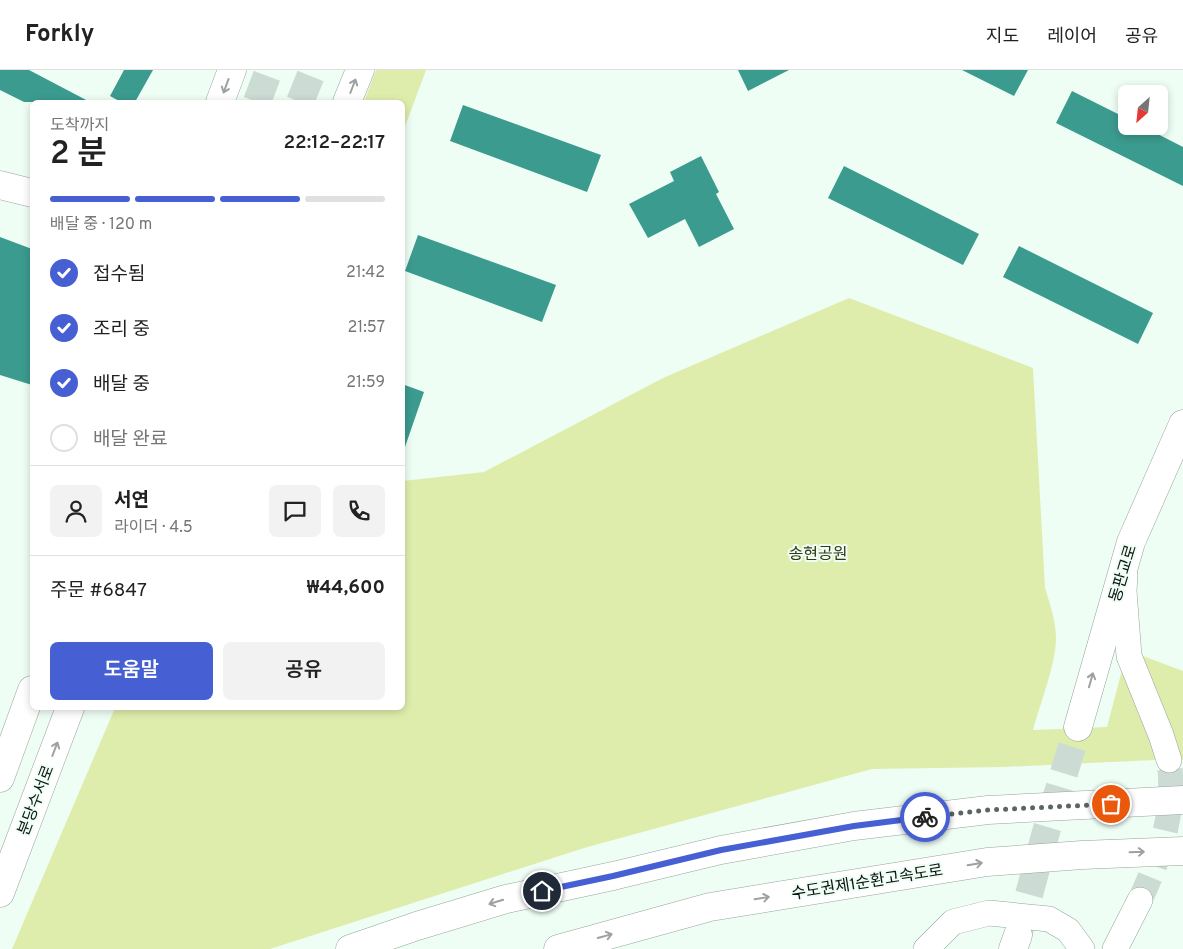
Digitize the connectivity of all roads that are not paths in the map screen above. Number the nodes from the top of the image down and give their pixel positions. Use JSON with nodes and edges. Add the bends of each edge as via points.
{"nodes":[{"id":1,"x":232,"y":70,"type":"edge"},
{"id":2,"x":360,"y":70,"type":"edge"},
{"id":3,"x":221,"y":100,"type":"edge"},
{"id":4,"x":348,"y":100,"type":"edge"},
{"id":5,"x":0,"y":185,"type":"edge"},
{"id":6,"x":30,"y":192,"type":"edge"},
{"id":7,"x":1183,"y":424,"type":"edge"},
{"id":8,"x":1131,"y":542,"type":"junction"},
{"id":9,"x":30,"y":696,"type":"edge"},
{"id":10,"x":69,"y":710,"type":"edge"},
{"id":11,"x":1078,"y":727,"type":"tunnel mouth"},
{"id":12,"x":1169,"y":760,"type":"tunnel mouth"},
{"id":13,"x":0,"y":778,"type":"edge"},
{"id":14,"x":1183,"y":800,"type":"edge"},
{"id":15,"x":1183,"y":850,"type":"edge"},
{"id":16,"x":0,"y":893,"type":"edge"},
{"id":17,"x":1140,"y":900,"type":"tunnel mouth"},
{"id":18,"x":350,"y":949,"type":"edge"},
{"id":19,"x":558,"y":949,"type":"edge"},
{"id":20,"x":926,"y":949,"type":"edge"},
{"id":21,"x":1082,"y":949,"type":"edge"},
{"id":22,"x":1115,"y":949,"type":"edge"}],
"edges":[{"from":1,"to":3,"type":"main road","one_way":true},
{"from":4,"to":2,"type":"main road","one_way":true},
{"from":5,"to":6,"type":"main road"},
{"from":7,"to":8,"type":"main road","name":"동판교로"},
{"from":11,"to":8,"type":"main road","name":"동판교로","one_way":true},
{"from":8,"to":12,"type":"street","via":[[1124,591],[1129,656]]},
{"from":9,"to":13,"type":"main road"},
{"from":16,"to":10,"type":"main road","name":"분당수서로","one_way":true},
{"from":14,"to":18,"type":"main road","one_way":true,"via":[[988,810],[854,826],[731,848],[506,899]]},
{"from":19,"to":15,"type":"main road","name":"수도권제1순환고속도로","one_way":true,"via":[[710,907],[987,862]]},
{"from":17,"to":22,"type":"street"},
{"from":20,"to":21,"type":"street","via":[[953,922],[989,913],[1041,917],[1056,922],[1068,930]]}]}
